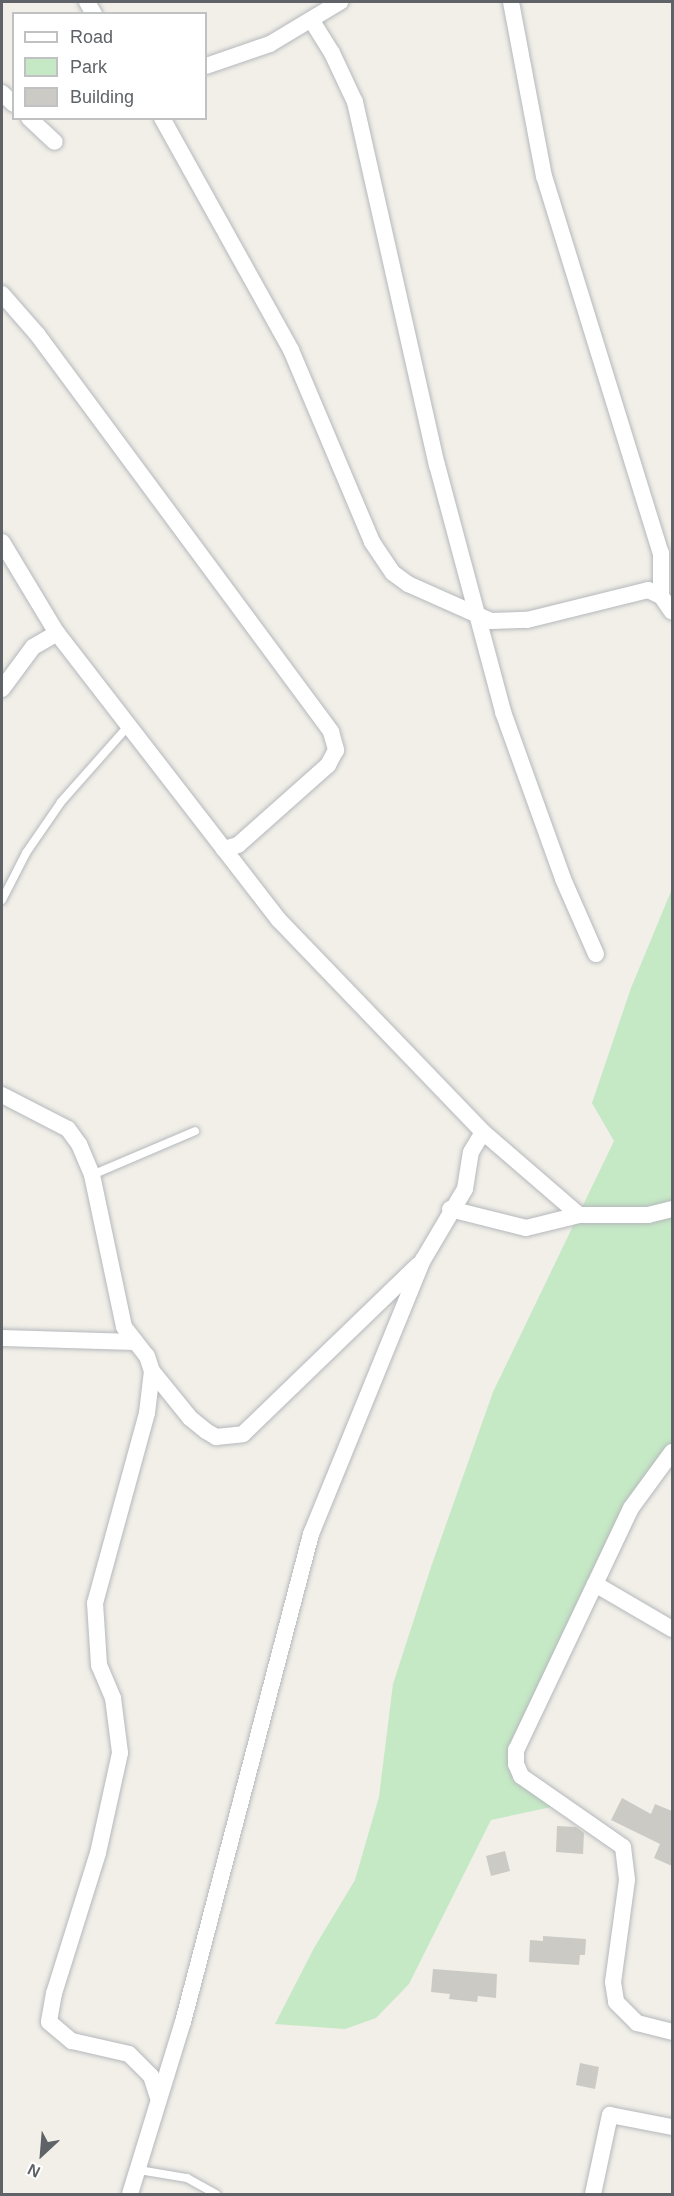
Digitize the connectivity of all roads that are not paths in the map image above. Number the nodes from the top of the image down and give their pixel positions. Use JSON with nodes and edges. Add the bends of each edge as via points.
{"nodes":[{"id":1,"x":340,"y":2,"type":"edge"},
{"id":2,"x":511,"y":2,"type":"edge"},
{"id":3,"x":312,"y":21,"type":"junction"},
{"id":4,"x":207,"y":66,"type":"edge"},
{"id":5,"x":31,"y":120,"type":"edge"},
{"id":6,"x":163,"y":120,"type":"edge"},
{"id":7,"x":55,"y":142,"type":"dead end"},
{"id":8,"x":2,"y":294,"type":"edge"},
{"id":9,"x":2,"y":542,"type":"edge"},
{"id":10,"x":661,"y":596,"type":"junction"},
{"id":11,"x":672,"y":612,"type":"edge"},
{"id":12,"x":474,"y":614,"type":"junction"},
{"id":13,"x":57,"y":633,"type":"junction"},
{"id":14,"x":2,"y":689,"type":"edge"},
{"id":15,"x":130,"y":724,"type":"junction"},
{"id":16,"x":224,"y":849,"type":"junction"},
{"id":17,"x":2,"y":900,"type":"edge"},
{"id":18,"x":596,"y":954,"type":"dead end"},
{"id":19,"x":2,"y":1095,"type":"edge"},
{"id":20,"x":195,"y":1131,"type":"dead end"},
{"id":21,"x":483,"y":1132,"type":"junction"},
{"id":22,"x":92,"y":1175,"type":"junction"},
{"id":23,"x":450,"y":1209,"type":"junction"},
{"id":24,"x":672,"y":1209,"type":"edge"},
{"id":25,"x":579,"y":1215,"type":"junction"},
{"id":26,"x":423,"y":1260,"type":"junction"},
{"id":27,"x":2,"y":1338,"type":"edge"},
{"id":28,"x":135,"y":1342,"type":"junction"},
{"id":29,"x":152,"y":1371,"type":"junction"},
{"id":30,"x":672,"y":1452,"type":"edge"},
{"id":31,"x":595,"y":1584,"type":"junction"},
{"id":32,"x":672,"y":1629,"type":"edge"},
{"id":33,"x":672,"y":2032,"type":"edge"},
{"id":34,"x":158,"y":2097,"type":"junction"},
{"id":35,"x":672,"y":2127,"type":"edge"},
{"id":36,"x":139,"y":2170,"type":"junction"},
{"id":37,"x":130,"y":2194,"type":"edge"},
{"id":38,"x":216,"y":2194,"type":"edge"},
{"id":39,"x":593,"y":2194,"type":"edge"}],
"edges":[{"from":1,"to":3,"type":"street"},
{"from":2,"to":10,"type":"street","via":[[544,176],[661,553]]},
{"from":3,"to":4,"type":"street","via":[[270,44]]},
{"from":3,"to":12,"type":"street","via":[[355,102]]},
{"from":5,"to":7,"type":"street"},
{"from":6,"to":12,"type":"street","via":[[291,350],[382,560],[408,584]]},
{"from":8,"to":16,"type":"street","via":[[37,334],[332,732],[336,750],[328,765],[238,845]]},
{"from":9,"to":13,"type":"street"},
{"from":10,"to":11,"type":"street"},
{"from":10,"to":12,"type":"street","via":[[648,590],[627,593],[507,623]]},
{"from":12,"to":18,"type":"street","via":[[522,771]]},
{"from":13,"to":14,"type":"street","via":[[33,647]]},
{"from":13,"to":15,"type":"street"},
{"from":15,"to":16,"type":"street"},
{"from":15,"to":17,"type":"lane","via":[[61,802],[26,853]]},
{"from":16,"to":21,"type":"street","via":[[279,920]]},
{"from":19,"to":22,"type":"street","via":[[68,1129]]},
{"from":20,"to":22,"type":"lane"},
{"from":21,"to":23,"type":"street","via":[[471,1152],[465,1189]]},
{"from":21,"to":25,"type":"street"},
{"from":22,"to":28,"type":"street","via":[[117,1302],[124,1327]]},
{"from":23,"to":25,"type":"street","via":[[526,1228]]},
{"from":23,"to":26,"type":"street"},
{"from":24,"to":25,"type":"street","via":[[648,1215]]},
{"from":26,"to":29,"type":"street","via":[[243,1434],[223,1438],[206,1431],[190,1418]]},
{"from":26,"to":34,"type":"street","via":[[310,1534],[183,2022]]},
{"from":27,"to":28,"type":"street"},
{"from":28,"to":29,"type":"street","via":[[147,1356]]},
{"from":29,"to":34,"type":"street","via":[[147,1413],[95,1603],[99,1665],[113,1698],[120,1753],[98,1853],[54,1993],[49,2022],[72,2041],[129,2054],[151,2076]]},
{"from":30,"to":31,"type":"street","via":[[631,1508]]},
{"from":31,"to":32,"type":"street"},
{"from":31,"to":33,"type":"street","via":[[516,1750],[516,1764],[521,1776],[623,1847],[627,1880],[613,1982],[616,2002],[637,2023]]},
{"from":34,"to":36,"type":"street"},
{"from":35,"to":39,"type":"street","via":[[610,2115]]},
{"from":36,"to":37,"type":"street"},
{"from":36,"to":38,"type":"lane","via":[[187,2178]]}]}
